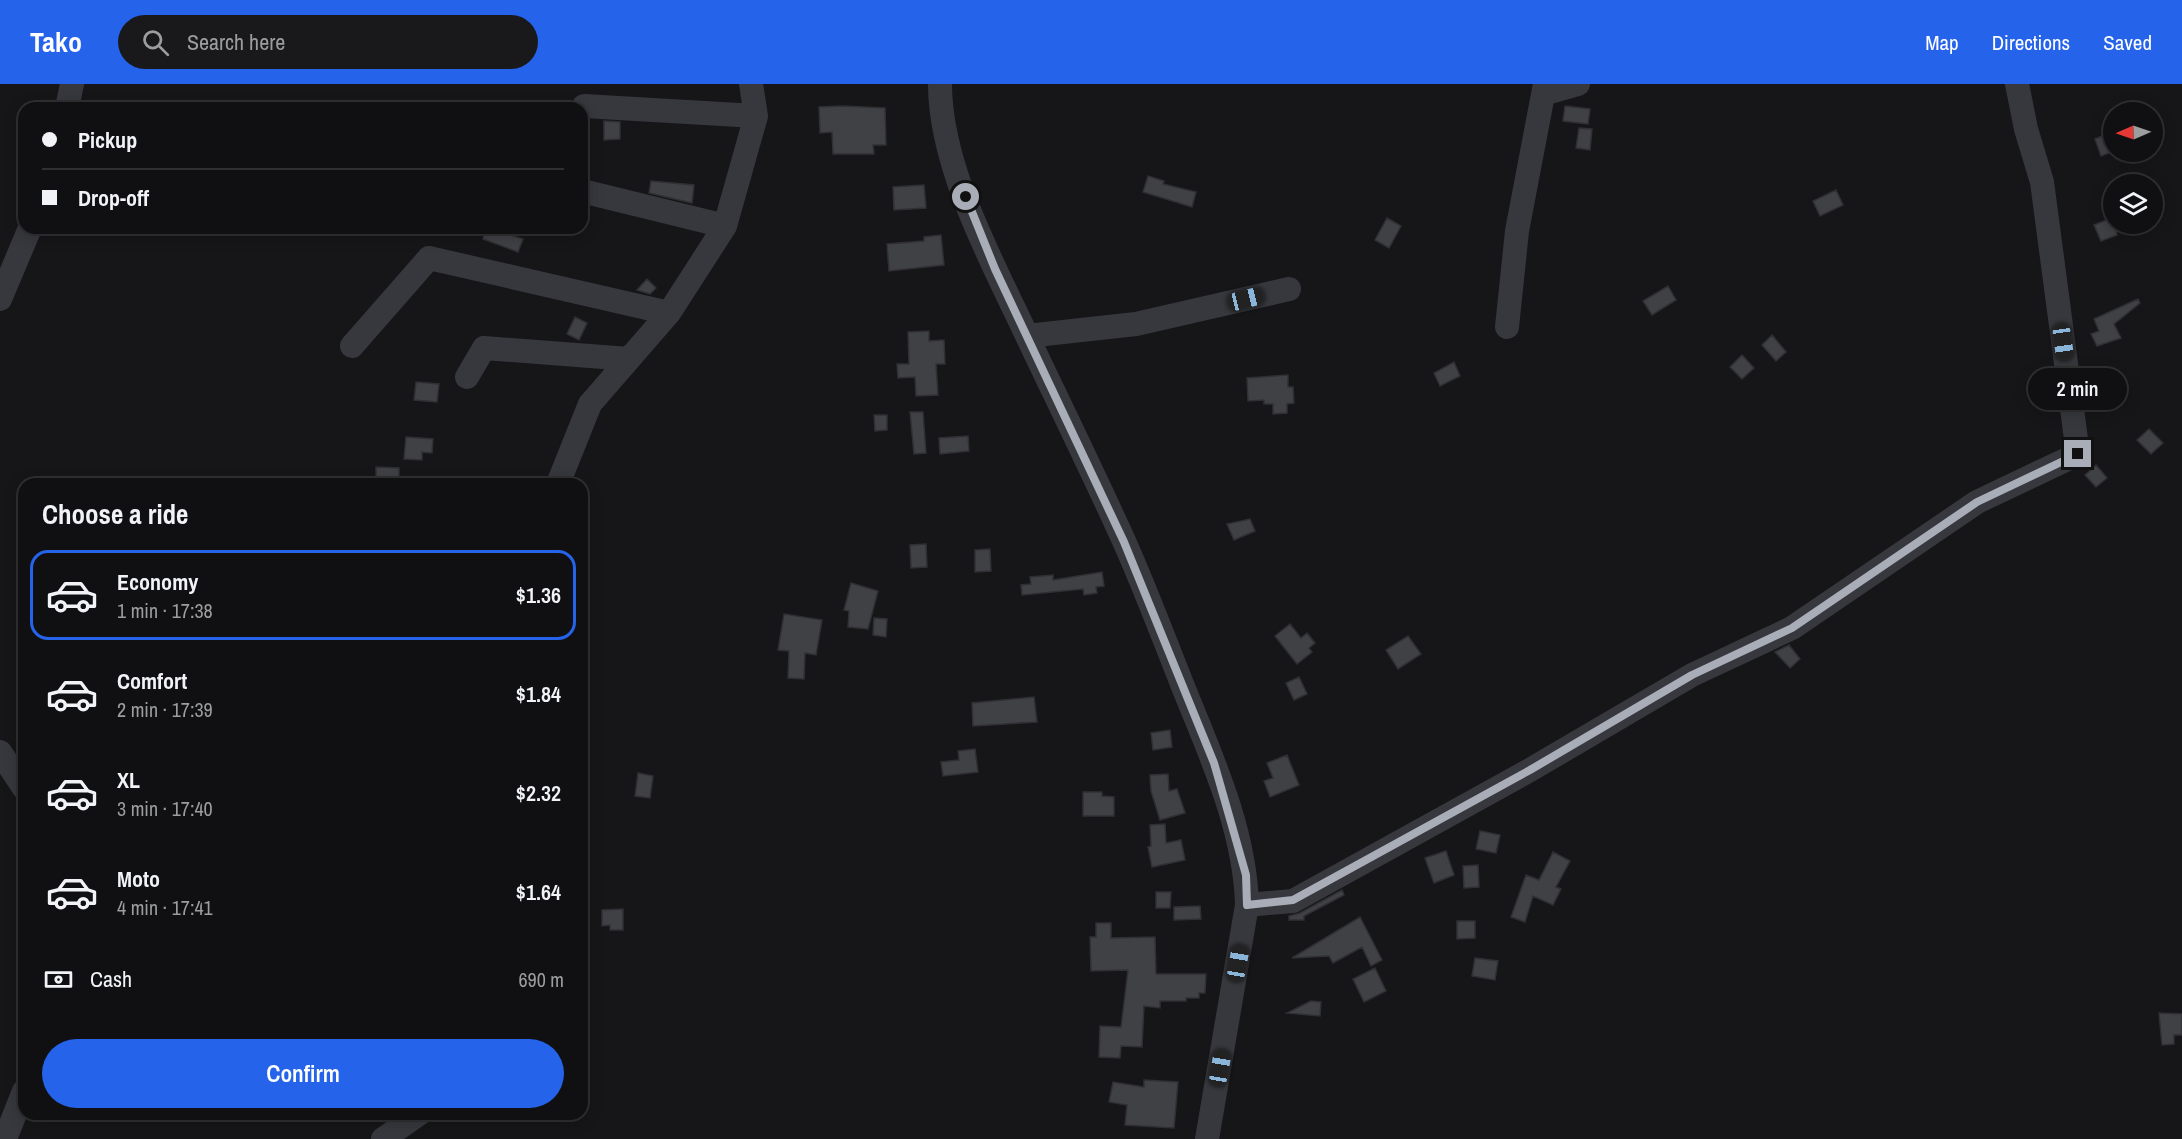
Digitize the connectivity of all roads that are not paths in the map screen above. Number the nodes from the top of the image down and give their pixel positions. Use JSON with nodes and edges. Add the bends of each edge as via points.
{"nodes":[{"id":1,"x":72,"y":84,"type":"edge"},
{"id":2,"x":751,"y":84,"type":"edge"},
{"id":3,"x":940,"y":84,"type":"edge"},
{"id":4,"x":1578,"y":84,"type":"edge"},
{"id":5,"x":2017,"y":84,"type":"edge"},
{"id":6,"x":1544,"y":89,"type":"edge"},
{"id":7,"x":68,"y":102,"type":"edge"},
{"id":8,"x":588,"y":106,"type":"edge"},
{"id":9,"x":756,"y":116,"type":"junction"},
{"id":10,"x":588,"y":192,"type":"edge"},
{"id":11,"x":725,"y":226,"type":"junction"},
{"id":12,"x":27,"y":234,"type":"edge"},
{"id":13,"x":1289,"y":289,"type":"dead end"},
{"id":14,"x":0,"y":299,"type":"edge"},
{"id":15,"x":669,"y":313,"type":"junction"},
{"id":16,"x":1507,"y":327,"type":"dead end"},
{"id":17,"x":1027,"y":336,"type":"junction"},
{"id":18,"x":352,"y":346,"type":"dead end"},
{"id":19,"x":629,"y":359,"type":"junction"},
{"id":20,"x":467,"y":377,"type":"dead end"},
{"id":21,"x":560,"y":478,"type":"edge"},
{"id":22,"x":0,"y":752,"type":"edge"},
{"id":23,"x":18,"y":779,"type":"edge"},
{"id":24,"x":1247,"y":905,"type":"junction"},
{"id":25,"x":18,"y":1105,"type":"edge"},
{"id":26,"x":410,"y":1120,"type":"edge"},
{"id":27,"x":4,"y":1139,"type":"edge"},
{"id":28,"x":383,"y":1139,"type":"edge"},
{"id":29,"x":1207,"y":1139,"type":"edge"}],
"edges":[{"from":1,"to":7,"type":"street"},
{"from":2,"to":9,"type":"street"},
{"from":3,"to":17,"type":"street","via":[[940,106],[958,179]]},
{"from":4,"to":6,"type":"street"},
{"from":5,"to":24,"type":"street","via":[[2042,182],[2078,454],[1977,502],[1792,628],[1692,675],[1530,770],[1293,900]]},
{"from":6,"to":16,"type":"street","via":[[1517,231]]},
{"from":8,"to":9,"type":"street"},
{"from":9,"to":11,"type":"street"},
{"from":10,"to":11,"type":"street"},
{"from":11,"to":15,"type":"street"},
{"from":12,"to":14,"type":"street"},
{"from":13,"to":17,"type":"street","via":[[1136,324]]},
{"from":15,"to":18,"type":"street","via":[[429,258]]},
{"from":15,"to":19,"type":"street"},
{"from":17,"to":24,"type":"street","via":[[1124,542],[1214,763],[1246,875]]},
{"from":19,"to":20,"type":"street","via":[[484,348]]},
{"from":19,"to":21,"type":"street","via":[[590,404]]},
{"from":22,"to":23,"type":"street"},
{"from":24,"to":29,"type":"street"},
{"from":25,"to":27,"type":"street"},
{"from":26,"to":28,"type":"street"}]}
